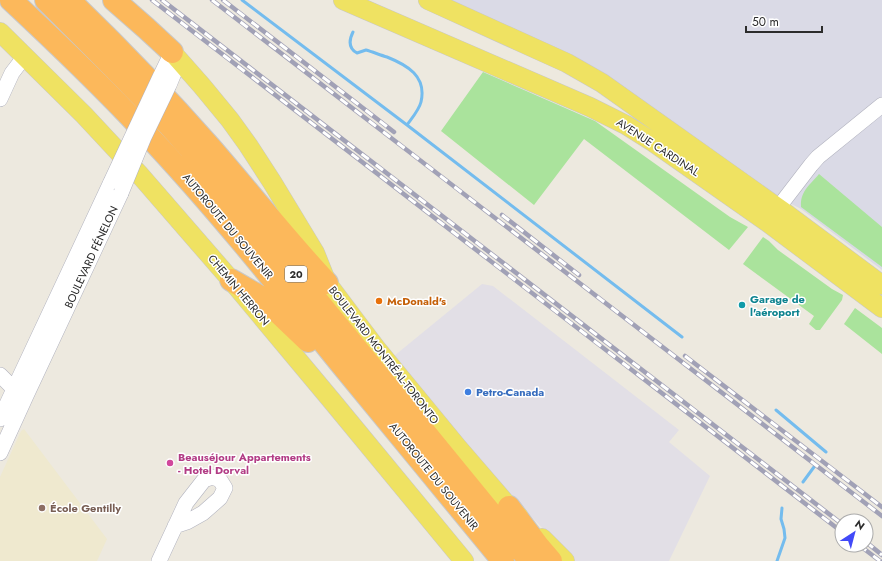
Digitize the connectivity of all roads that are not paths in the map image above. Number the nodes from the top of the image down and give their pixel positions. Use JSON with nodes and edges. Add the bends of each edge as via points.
{"nodes":[{"id":1,"x":11,"y":0,"type":"edge"},
{"id":2,"x":46,"y":0,"type":"edge"},
{"id":3,"x":69,"y":0,"type":"edge"},
{"id":4,"x":114,"y":0,"type":"edge"},
{"id":5,"x":343,"y":0,"type":"edge"},
{"id":6,"x":428,"y":0,"type":"edge"},
{"id":7,"x":0,"y":32,"type":"edge"},
{"id":8,"x":25,"y":56,"type":"junction"},
{"id":9,"x":176,"y":57,"type":"junction"},
{"id":10,"x":0,"y":99,"type":"edge"},
{"id":11,"x":882,"y":105,"type":"edge"},
{"id":12,"x":772,"y":215,"type":"junction"},
{"id":13,"x":232,"y":280,"type":"junction"},
{"id":14,"x":327,"y":283,"type":"junction"},
{"id":15,"x":882,"y":285,"type":"edge"},
{"id":16,"x":882,"y":308,"type":"edge"},
{"id":17,"x":0,"y":375,"type":"edge"},
{"id":18,"x":20,"y":393,"type":"junction"},
{"id":19,"x":365,"y":393,"type":"junction"},
{"id":20,"x":0,"y":419,"type":"edge"},
{"id":21,"x":0,"y":453,"type":"edge"},
{"id":22,"x":509,"y":507,"type":"junction"},
{"id":23,"x":176,"y":526,"type":"dead end"},
{"id":24,"x":159,"y":561,"type":"edge"},
{"id":25,"x":464,"y":561,"type":"edge"},
{"id":26,"x":503,"y":561,"type":"edge"},
{"id":27,"x":530,"y":561,"type":"edge"},
{"id":28,"x":551,"y":561,"type":"edge"},
{"id":29,"x":565,"y":561,"type":"edge"}],
"edges":[{"from":1,"to":19,"type":"highway","name":"AUTOROUTE DU SOUVENIR","number":"20","via":[[59,44],[169,158],[254,256]]},
{"from":2,"to":27,"type":"highway","name":"AUTOROUTE DU SOUVENIR","number":"20","via":[[147,102],[222,185]]},
{"from":3,"to":14,"type":"highway","via":[[186,121]]},
{"from":4,"to":9,"type":"highway"},
{"from":5,"to":12,"type":"main road","name":"AVENUE CARDINAL","via":[[610,116]]},
{"from":6,"to":12,"type":"main road","name":"AVENUE CARDINAL","via":[[567,63],[602,83]]},
{"from":7,"to":8,"type":"main road","name":"CHEMIN HERRON"},
{"from":8,"to":10,"type":"street","via":[[12,73]]},
{"from":8,"to":13,"type":"main road","name":"CHEMIN HERRON","via":[[116,148]]},
{"from":9,"to":14,"type":"main road","name":"BOULEVARD MONTRÉAL-TORONTO","via":[[230,120],[256,157],[314,253]]},
{"from":9,"to":18,"type":"street","name":"BOULEVARD FÉNELON","bridge":true,"via":[[144,137],[116,187]]},
{"from":11,"to":12,"type":"street","via":[[818,157]]},
{"from":12,"to":15,"type":"main road","name":"AVENUE CARDINAL"},
{"from":12,"to":16,"type":"main road","name":"AVENUE CARDINAL"},
{"from":13,"to":19,"type":"highway","via":[[264,299]]},
{"from":13,"to":25,"type":"main road","name":"CHEMIN HERRON"},
{"from":14,"to":22,"type":"main road","name":"BOULEVARD MONTRÉAL-TORONTO","via":[[376,348]]},
{"from":17,"to":18,"type":"street"},
{"from":18,"to":20,"type":"street","name":"BOULEVARD FÉNELON"},
{"from":18,"to":21,"type":"street","name":"BOULEVARD FÉNELON"},
{"from":19,"to":26,"type":"highway","name":"AUTOROUTE DU SOUVENIR","number":"20"},
{"from":22,"to":28,"type":"highway"},
{"from":22,"to":29,"type":"main road","name":"BOULEVARD MONTRÉAL-TORONTO"},
{"from":23,"to":24,"type":"street"}]}
